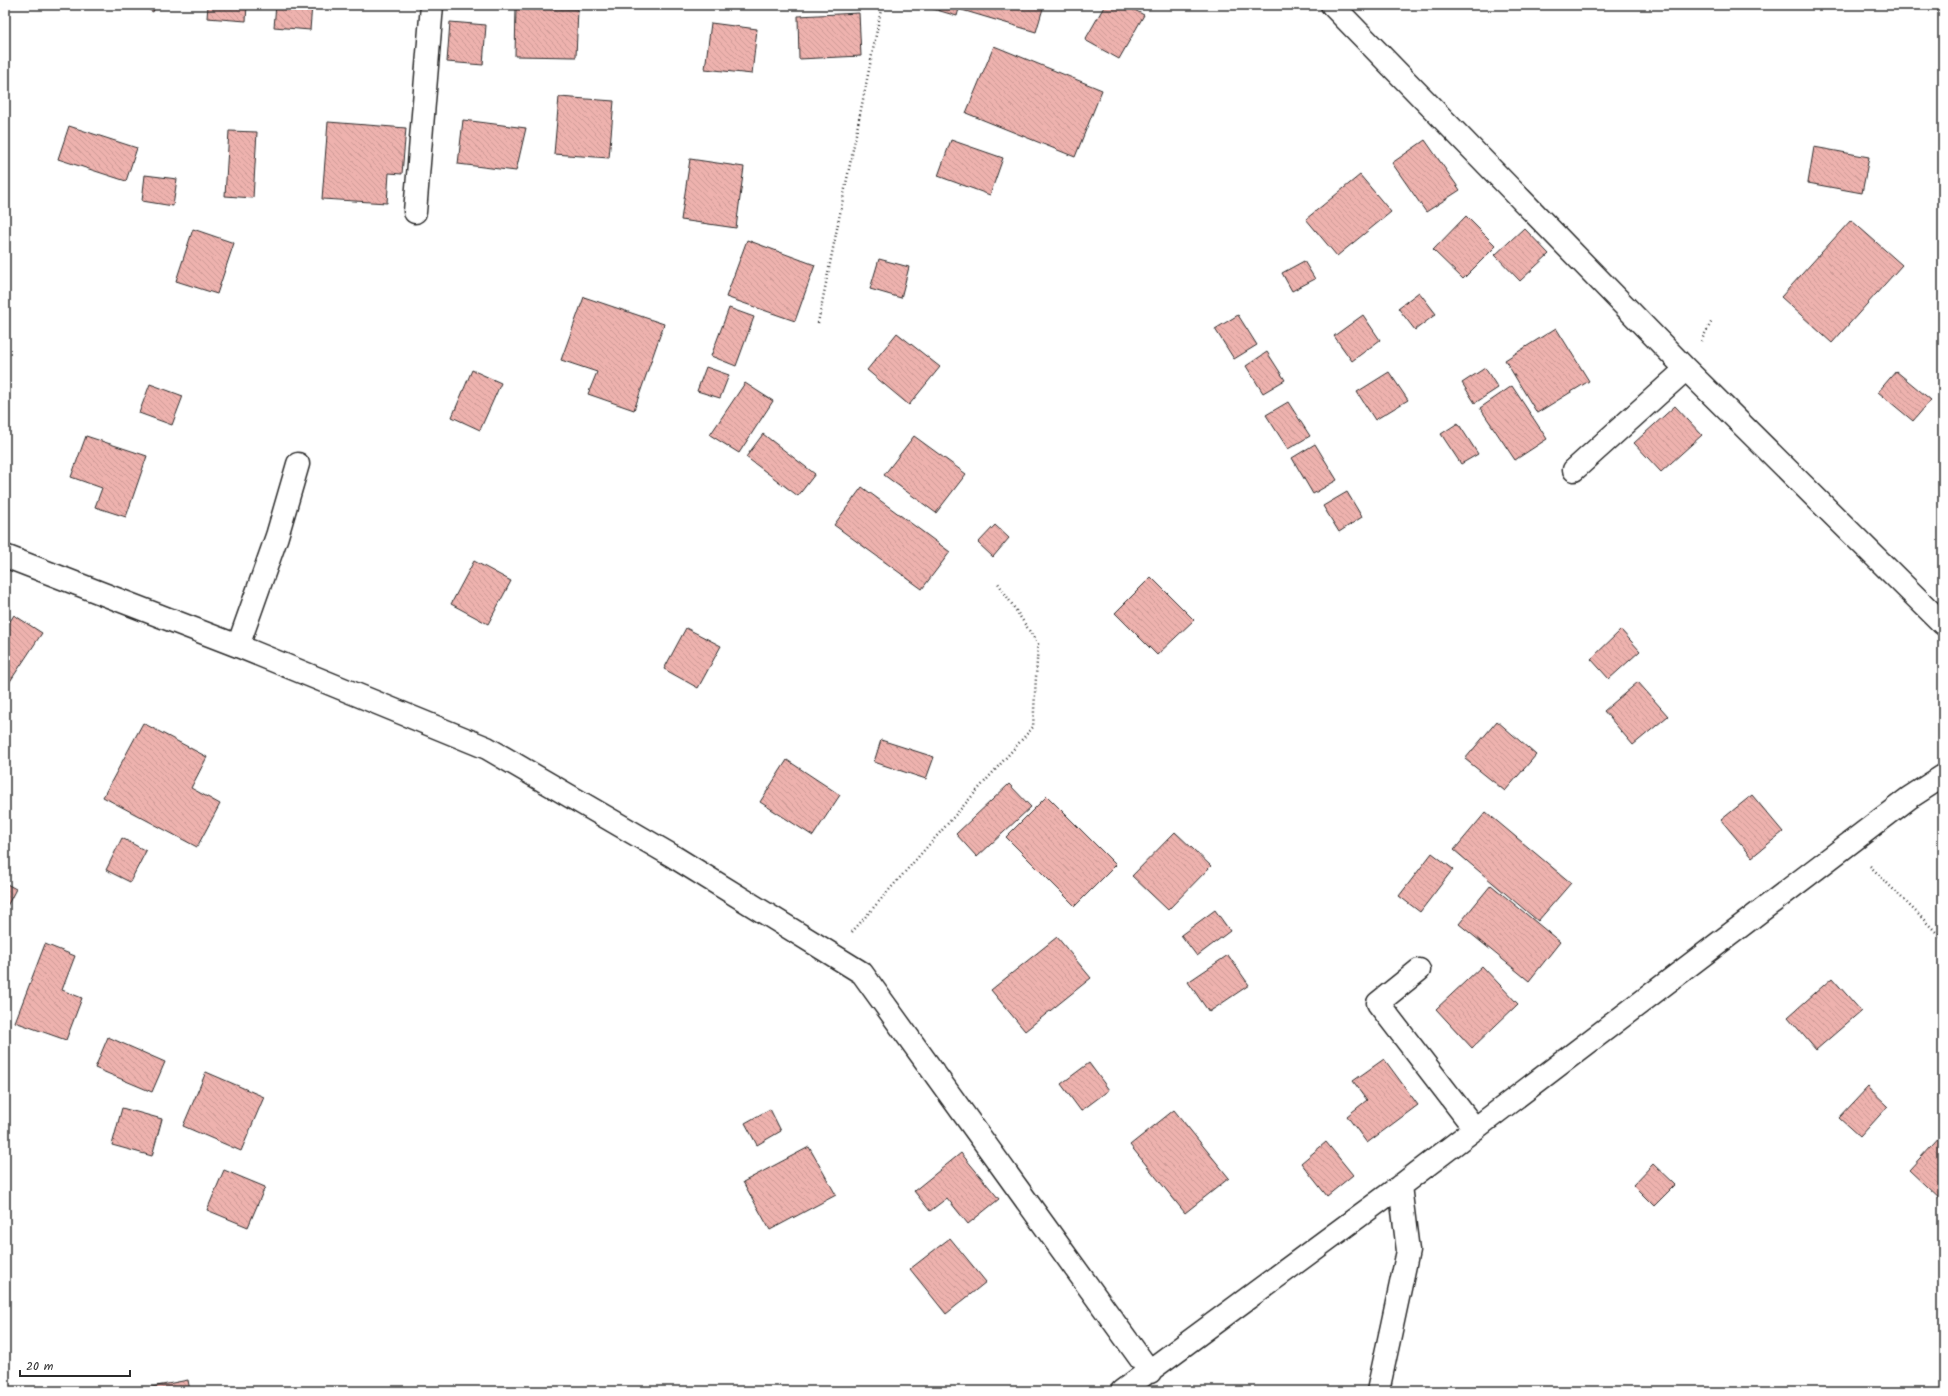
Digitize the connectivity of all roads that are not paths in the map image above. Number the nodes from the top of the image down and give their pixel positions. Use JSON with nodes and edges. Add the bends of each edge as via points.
{"nodes":[{"id":1,"x":432,"y":5,"type":"edge"},
{"id":2,"x":1332,"y":5,"type":"edge"},
{"id":3,"x":415,"y":212,"type":"dead end"},
{"id":4,"x":1686,"y":369,"type":"junction"},
{"id":5,"x":298,"y":464,"type":"dead end"},
{"id":6,"x":1574,"y":470,"type":"dead end"},
{"id":7,"x":5,"y":556,"type":"edge"},
{"id":8,"x":1943,"y":624,"type":"edge"},
{"id":9,"x":238,"y":646,"type":"junction"},
{"id":10,"x":1943,"y":776,"type":"edge"},
{"id":11,"x":1419,"y":970,"type":"dead end"},
{"id":12,"x":1475,"y":1129,"type":"junction"},
{"id":13,"x":1400,"y":1186,"type":"junction"},
{"id":14,"x":1150,"y":1372,"type":"junction"},
{"id":15,"x":1122,"y":1391,"type":"edge"},
{"id":16,"x":1378,"y":1391,"type":"edge"}],
"edges":[{"from":1,"to":3,"type":"street"},
{"from":2,"to":4,"type":"street"},
{"from":4,"to":6,"type":"street"},
{"from":4,"to":8,"type":"street"},
{"from":5,"to":9,"type":"street","via":[[277,536]]},
{"from":7,"to":9,"type":"street"},
{"from":9,"to":14,"type":"street","via":[[487,748],[671,855],[862,973]]},
{"from":10,"to":12,"type":"street","via":[[1848,844]]},
{"from":11,"to":12,"type":"street","via":[[1378,1003]]},
{"from":12,"to":13,"type":"street"},
{"from":13,"to":14,"type":"street"},
{"from":13,"to":16,"type":"street","via":[[1408,1251]]},
{"from":14,"to":15,"type":"street"}]}
